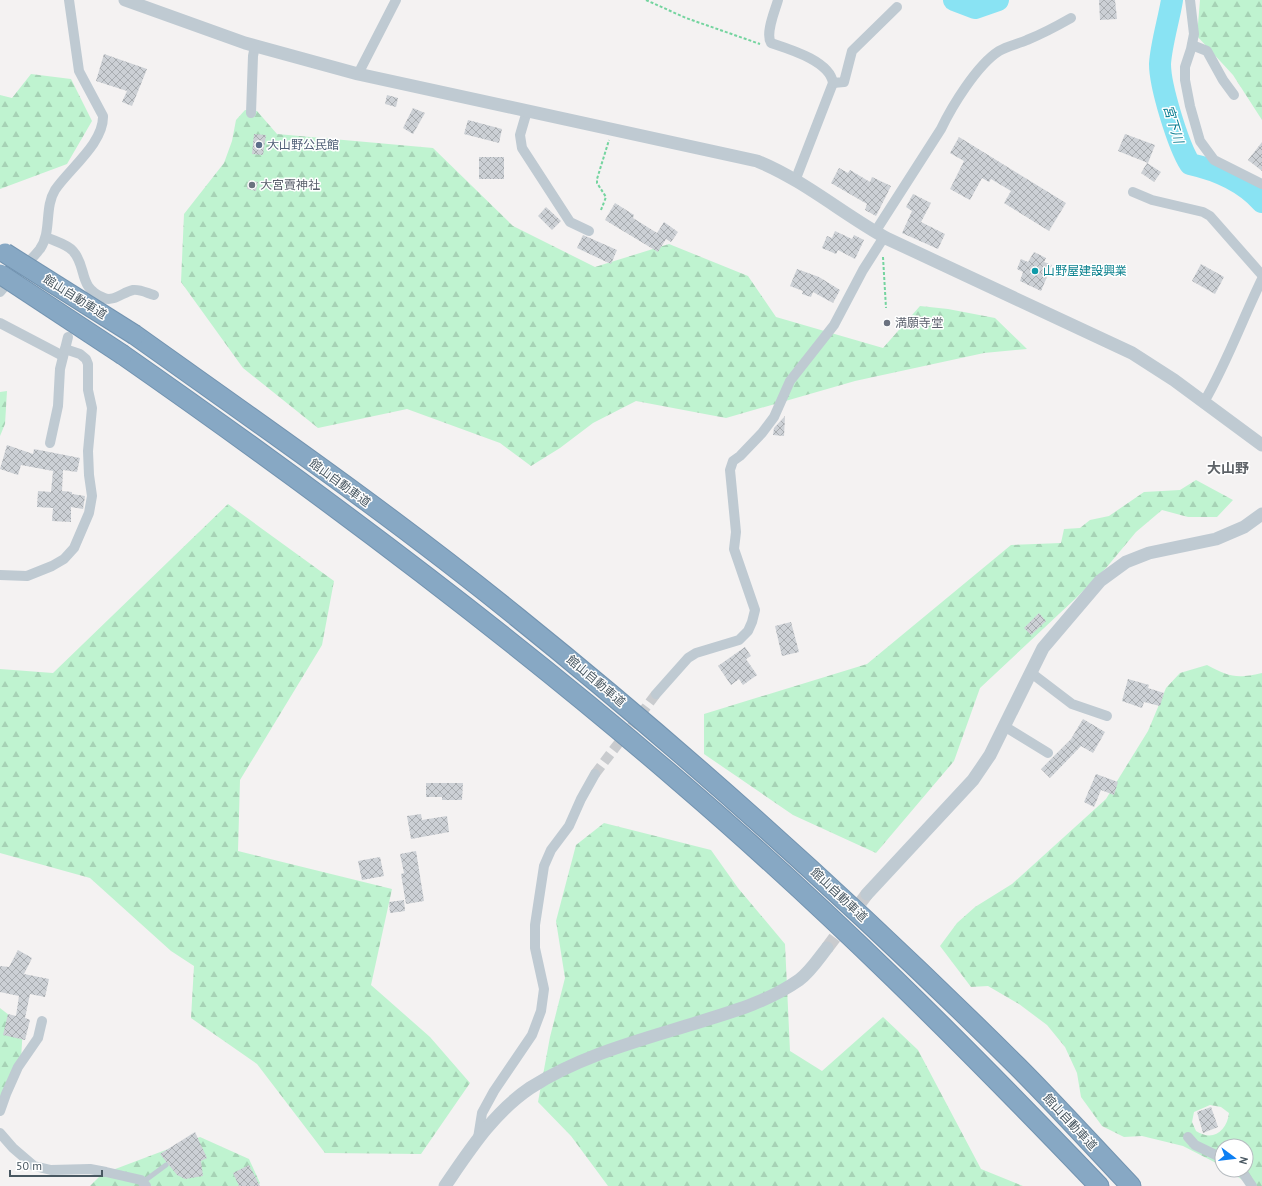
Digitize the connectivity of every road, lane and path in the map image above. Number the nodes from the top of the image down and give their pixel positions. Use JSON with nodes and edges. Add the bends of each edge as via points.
{"nodes":[{"id":1,"x":69,"y":0,"type":"edge"},
{"id":2,"x":396,"y":0,"type":"edge"},
{"id":3,"x":646,"y":0,"type":"edge"},
{"id":4,"x":778,"y":0,"type":"edge"},
{"id":5,"x":1190,"y":0,"type":"edge"},
{"id":6,"x":132,"y":1,"type":"edge"},
{"id":7,"x":897,"y":7,"type":"dead end"},
{"id":8,"x":1071,"y":18,"type":"dead end"},
{"id":9,"x":771,"y":43,"type":"junction"},
{"id":10,"x":1192,"y":45,"type":"junction"},
{"id":11,"x":255,"y":46,"type":"junction"},
{"id":12,"x":358,"y":74,"type":"junction"},
{"id":13,"x":833,"y":84,"type":"junction"},
{"id":14,"x":1234,"y":95,"type":"dead end"},
{"id":15,"x":527,"y":111,"type":"junction"},
{"id":16,"x":251,"y":113,"type":"dead end"},
{"id":17,"x":612,"y":129,"type":"junction"},
{"id":18,"x":795,"y":181,"type":"junction"},
{"id":19,"x":1262,"y":184,"type":"edge"},
{"id":20,"x":1132,"y":192,"type":"dead end"},
{"id":21,"x":601,"y":210,"type":"dead end"},
{"id":22,"x":589,"y":231,"type":"dead end"},
{"id":23,"x":879,"y":235,"type":"junction"},
{"id":24,"x":46,"y":237,"type":"junction"},
{"id":25,"x":876,"y":250,"type":"junction"},
{"id":26,"x":2,"y":252,"type":"edge"},
{"id":27,"x":0,"y":274,"type":"edge"},
{"id":28,"x":1262,"y":275,"type":"edge"},
{"id":29,"x":1262,"y":279,"type":"edge"},
{"id":30,"x":0,"y":292,"type":"edge"},
{"id":31,"x":154,"y":295,"type":"dead end"},
{"id":32,"x":886,"y":308,"type":"dead end"},
{"id":33,"x":0,"y":323,"type":"edge"},
{"id":34,"x":68,"y":337,"type":"dead end"},
{"id":35,"x":64,"y":352,"type":"junction"},
{"id":36,"x":1204,"y":402,"type":"junction"},
{"id":37,"x":50,"y":444,"type":"dead end"},
{"id":38,"x":1262,"y":445,"type":"edge"},
{"id":39,"x":1262,"y":514,"type":"edge"},
{"id":40,"x":0,"y":575,"type":"edge"},
{"id":41,"x":1030,"y":672,"type":"junction"},
{"id":42,"x":656,"y":694,"type":"tunnel mouth"},
{"id":43,"x":1107,"y":716,"type":"dead end"},
{"id":44,"x":1004,"y":726,"type":"junction"},
{"id":45,"x":1048,"y":753,"type":"dead end"},
{"id":46,"x":595,"y":774,"type":"tunnel mouth"},
{"id":47,"x":867,"y":894,"type":"tunnel mouth"},
{"id":48,"x":827,"y":948,"type":"tunnel mouth"},
{"id":49,"x":42,"y":1021,"type":"dead end"},
{"id":50,"x":0,"y":1111,"type":"edge"},
{"id":51,"x":0,"y":1133,"type":"edge"},
{"id":52,"x":1188,"y":1137,"type":"dead end"},
{"id":53,"x":478,"y":1138,"type":"junction"},
{"id":54,"x":1214,"y":1154,"type":"edge"},
{"id":55,"x":166,"y":1165,"type":"dead end"},
{"id":56,"x":144,"y":1184,"type":"edge"},
{"id":57,"x":449,"y":1184,"type":"edge"},
{"id":58,"x":1099,"y":1186,"type":"edge"},
{"id":59,"x":1131,"y":1186,"type":"edge"}],
"edges":[{"from":1,"to":24,"type":"street","via":[[79,71],[103,116],[103,122],[98,137],[55,190],[49,203]]},
{"from":2,"to":12,"type":"street"},
{"from":3,"to":9,"type":"path","via":[[744,39],[762,44]]},
{"from":4,"to":9,"type":"street","via":[[769,34]]},
{"from":5,"to":10,"type":"street","via":[[1194,21]]},
{"from":6,"to":11,"type":"street"},
{"from":7,"to":13,"type":"street","via":[[855,47],[844,82]]},
{"from":8,"to":23,"type":"street","via":[[1028,40],[999,51],[992,57],[948,114]]},
{"from":9,"to":13,"type":"street","via":[[806,55],[826,71]]},
{"from":10,"to":14,"type":"street","via":[[1207,51]]},
{"from":10,"to":19,"type":"street","via":[[1185,67],[1185,80],[1200,141],[1214,160]]},
{"from":11,"to":12,"type":"street"},
{"from":11,"to":16,"type":"street","via":[[252,56]]},
{"from":12,"to":15,"type":"street"},
{"from":13,"to":18,"type":"street"},
{"from":15,"to":17,"type":"street"},
{"from":15,"to":22,"type":"street","via":[[520,135],[522,148],[570,222]]},
{"from":17,"to":18,"type":"street","via":[[757,161],[775,168]]},
{"from":17,"to":21,"type":"path","via":[[597,179],[606,197]]},
{"from":18,"to":23,"type":"street"},
{"from":20,"to":28,"type":"street","via":[[1210,216]]},
{"from":23,"to":25,"type":"street"},
{"from":23,"to":36,"type":"street","via":[[1132,353]]},
{"from":24,"to":30,"type":"street","via":[[40,248]]},
{"from":24,"to":31,"type":"street","via":[[74,252],[85,284],[103,297],[112,298],[132,290]]},
{"from":25,"to":32,"type":"path","via":[[885,261]]},
{"from":25,"to":42,"type":"street","via":[[834,325],[790,381],[774,417],[740,456],[732,461],[730,470],[735,525],[734,550],[755,610],[748,631],[739,640],[696,653],[688,658]]},
{"from":26,"to":59,"type":"highway","name":"館山自動車道","bridge":true,"via":[[135,335],[415,538],[514,614],[742,806],[877,930],[1020,1069]]},
{"from":27,"to":58,"type":"highway","name":"館山自動車道","bridge":true,"via":[[123,355],[287,471],[441,587],[583,700],[683,784],[836,922],[930,1013]]},
{"from":29,"to":36,"type":"street","via":[[1228,356]]},
{"from":33,"to":35,"type":"street"},
{"from":34,"to":35,"type":"street"},
{"from":35,"to":37,"type":"street","via":[[58,386],[58,406]]},
{"from":35,"to":40,"type":"street","via":[[80,354],[88,364],[88,390],[92,408],[88,451],[92,496],[89,513],[76,543],[64,559],[27,576]]},
{"from":36,"to":38,"type":"street"},
{"from":39,"to":41,"type":"street","via":[[1244,527],[1216,539],[1149,553],[1114,570],[1100,581],[1043,648]]},
{"from":41,"to":43,"type":"street","via":[[1072,704]]},
{"from":41,"to":44,"type":"street"},
{"from":44,"to":45,"type":"street"},
{"from":44,"to":47,"type":"street","via":[[990,755],[973,780]]},
{"from":46,"to":53,"type":"street","via":[[580,799],[569,826],[551,850],[544,866],[535,926],[536,948],[544,989],[541,1010],[532,1035],[494,1091],[482,1114]]},
{"from":48,"to":53,"type":"street","via":[[801,979],[760,1003],[605,1052],[560,1071],[529,1089]]},
{"from":49,"to":50,"type":"street","via":[[38,1038],[18,1067]]},
{"from":51,"to":56,"type":"street","via":[[34,1166],[52,1170],[95,1170],[124,1176]]},
{"from":52,"to":54,"type":"street","via":[[1195,1145]]},
{"from":53,"to":57,"type":"street"},
{"from":55,"to":56,"type":"lane"}]}
